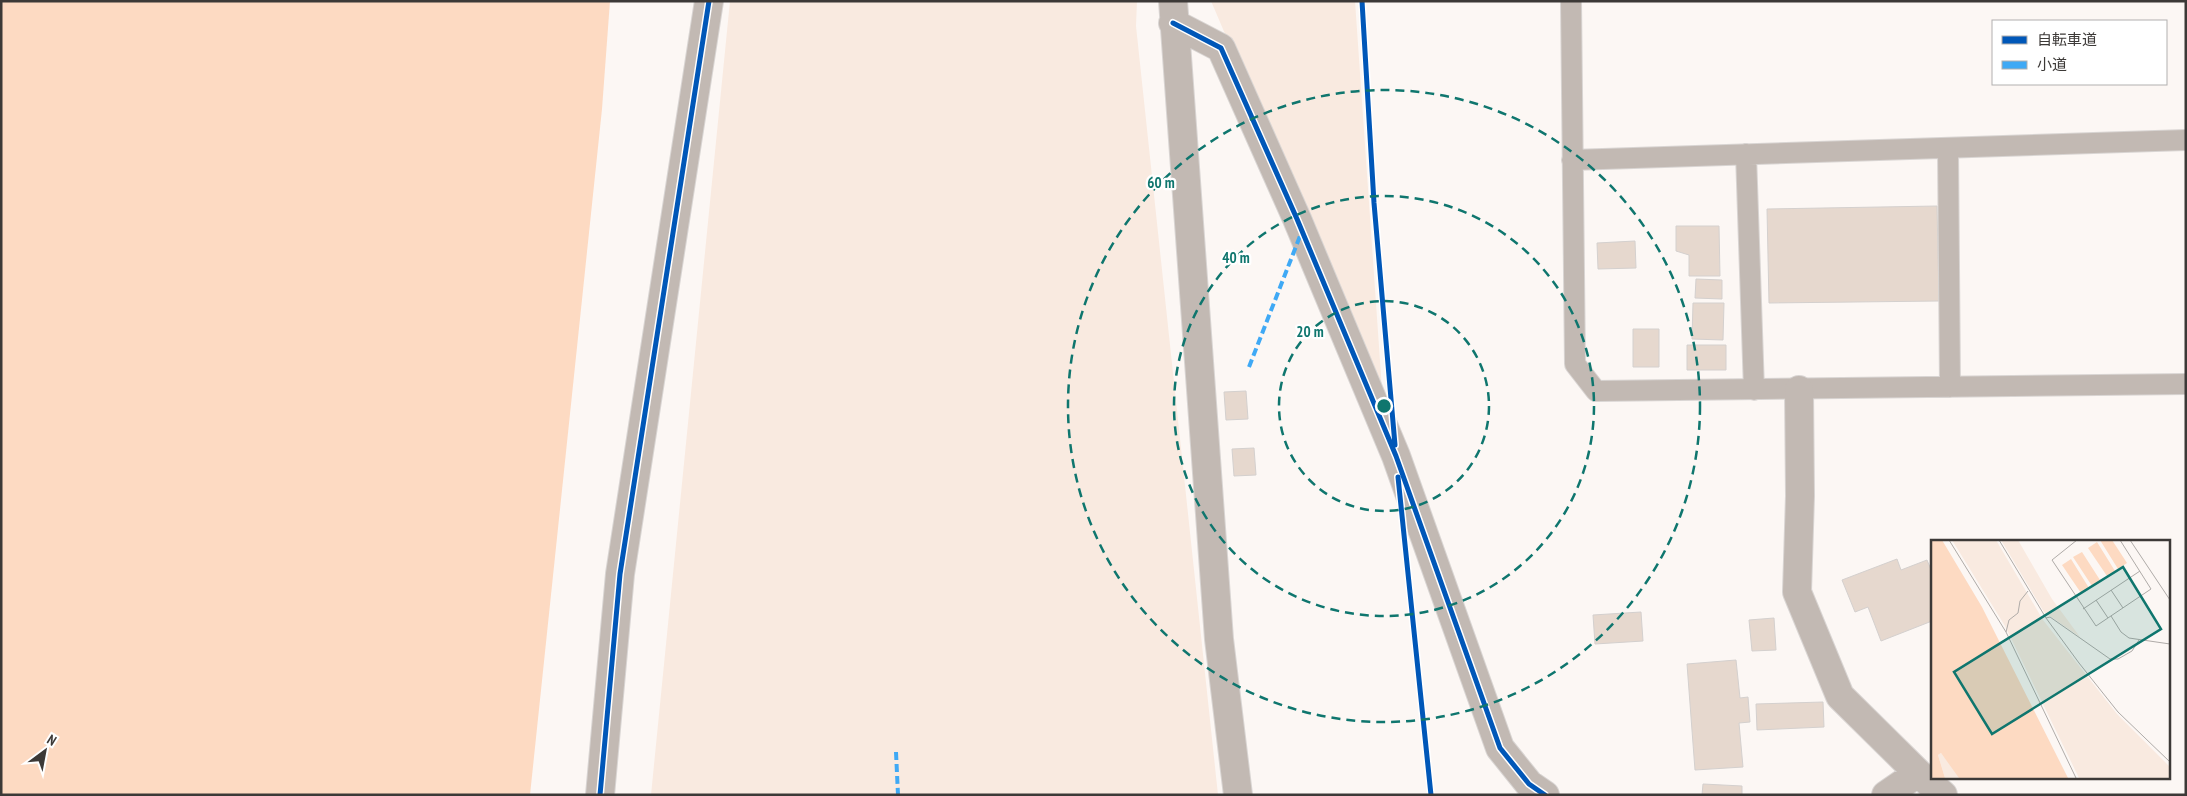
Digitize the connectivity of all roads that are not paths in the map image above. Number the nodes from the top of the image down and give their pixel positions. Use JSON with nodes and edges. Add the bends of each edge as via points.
{"nodes":[{"id":1,"x":709,"y":1,"type":"edge"},
{"id":2,"x":1571,"y":1,"type":"edge"},
{"id":3,"x":1173,"y":12,"type":"edge"},
{"id":4,"x":2186,"y":140,"type":"edge"},
{"id":5,"x":1948,"y":148,"type":"junction"},
{"id":6,"x":1746,"y":154,"type":"junction"},
{"id":7,"x":1572,"y":160,"type":"junction"},
{"id":8,"x":2186,"y":384,"type":"edge"},
{"id":9,"x":1950,"y":387,"type":"junction"},
{"id":10,"x":1754,"y":390,"type":"junction"},
{"id":11,"x":1799,"y":390,"type":"junction"},
{"id":12,"x":1918,"y":773,"type":"junction"},
{"id":13,"x":600,"y":795,"type":"edge"},
{"id":14,"x":1238,"y":795,"type":"edge"},
{"id":15,"x":1545,"y":795,"type":"edge"},
{"id":16,"x":1886,"y":795,"type":"edge"},
{"id":17,"x":1943,"y":795,"type":"edge"}],
"edges":[{"from":1,"to":13,"type":"street","via":[[620,574]]},
{"from":2,"to":7,"type":"lane"},
{"from":3,"to":14,"type":"street","via":[[1219,639]]},
{"from":3,"to":15,"type":"street","via":[[1221,48],[1396,456],[1500,748],[1529,784]]},
{"from":4,"to":5,"type":"lane"},
{"from":5,"to":6,"type":"lane"},
{"from":5,"to":9,"type":"lane"},
{"from":6,"to":7,"type":"lane"},
{"from":6,"to":10,"type":"lane"},
{"from":7,"to":10,"type":"lane","via":[[1575,364],[1596,391]]},
{"from":8,"to":9,"type":"lane"},
{"from":9,"to":11,"type":"lane"},
{"from":10,"to":11,"type":"lane"},
{"from":11,"to":12,"type":"street","via":[[1797,592],[1840,696]]},
{"from":12,"to":16,"type":"street"},
{"from":12,"to":17,"type":"street"}]}
